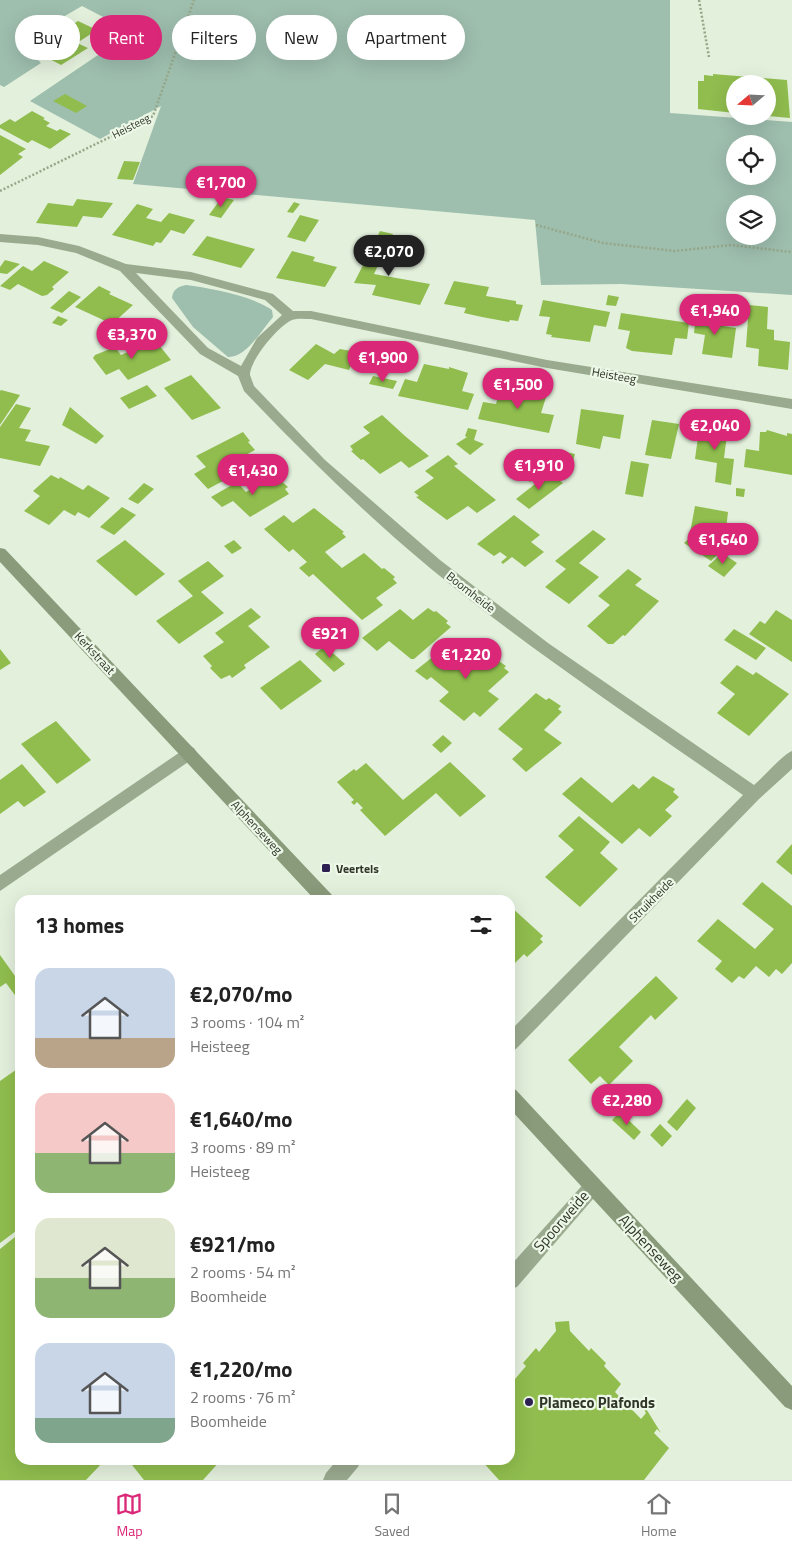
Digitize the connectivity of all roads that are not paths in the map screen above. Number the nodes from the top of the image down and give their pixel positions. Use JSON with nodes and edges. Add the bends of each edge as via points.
{"nodes":[{"id":1,"x":0,"y":238,"type":"edge"},
{"id":2,"x":124,"y":268,"type":"junction"},
{"id":3,"x":290,"y":316,"type":"junction"},
{"id":4,"x":244,"y":374,"type":"junction"},
{"id":5,"x":792,"y":404,"type":"edge"},
{"id":6,"x":0,"y":553,"type":"edge"},
{"id":7,"x":189,"y":753,"type":"junction"},
{"id":8,"x":792,"y":758,"type":"edge"},
{"id":9,"x":754,"y":794,"type":"junction"},
{"id":10,"x":0,"y":884,"type":"edge"},
{"id":11,"x":321,"y":895,"type":"edge"},
{"id":12,"x":515,"y":1038,"type":"edge"},
{"id":13,"x":515,"y":1101,"type":"edge"},
{"id":14,"x":593,"y":1186,"type":"junction"},
{"id":15,"x":515,"y":1274,"type":"edge"},
{"id":16,"x":792,"y":1400,"type":"edge"},
{"id":17,"x":346,"y":1465,"type":"edge"},
{"id":18,"x":333,"y":1480,"type":"edge"}],
"edges":[{"from":1,"to":2,"type":"street","via":[[38,241],[79,250]]},
{"from":2,"to":3,"type":"street","via":[[191,276],[269,297]]},
{"from":2,"to":4,"type":"street","via":[[204,351]]},
{"from":3,"to":4,"type":"street","via":[[259,343]]},
{"from":3,"to":5,"type":"street","name":"Heisteeg","via":[[311,315],[548,364]]},
{"from":4,"to":9,"type":"street","name":"Boomheide","via":[[248,388],[301,444],[435,564],[543,647]]},
{"from":6,"to":7,"type":"street","name":"Kerkstraat"},
{"from":7,"to":10,"type":"street"},
{"from":7,"to":11,"type":"street","name":"Alphenseweg"},
{"from":8,"to":9,"type":"street","name":"Struikheide"},
{"from":9,"to":12,"type":"street","name":"Struikheide"},
{"from":13,"to":14,"type":"street","name":"Alphenseweg"},
{"from":14,"to":15,"type":"street","name":"Spoorweide"},
{"from":14,"to":16,"type":"street","name":"Alphenseweg"},
{"from":17,"to":18,"type":"street"}]}
